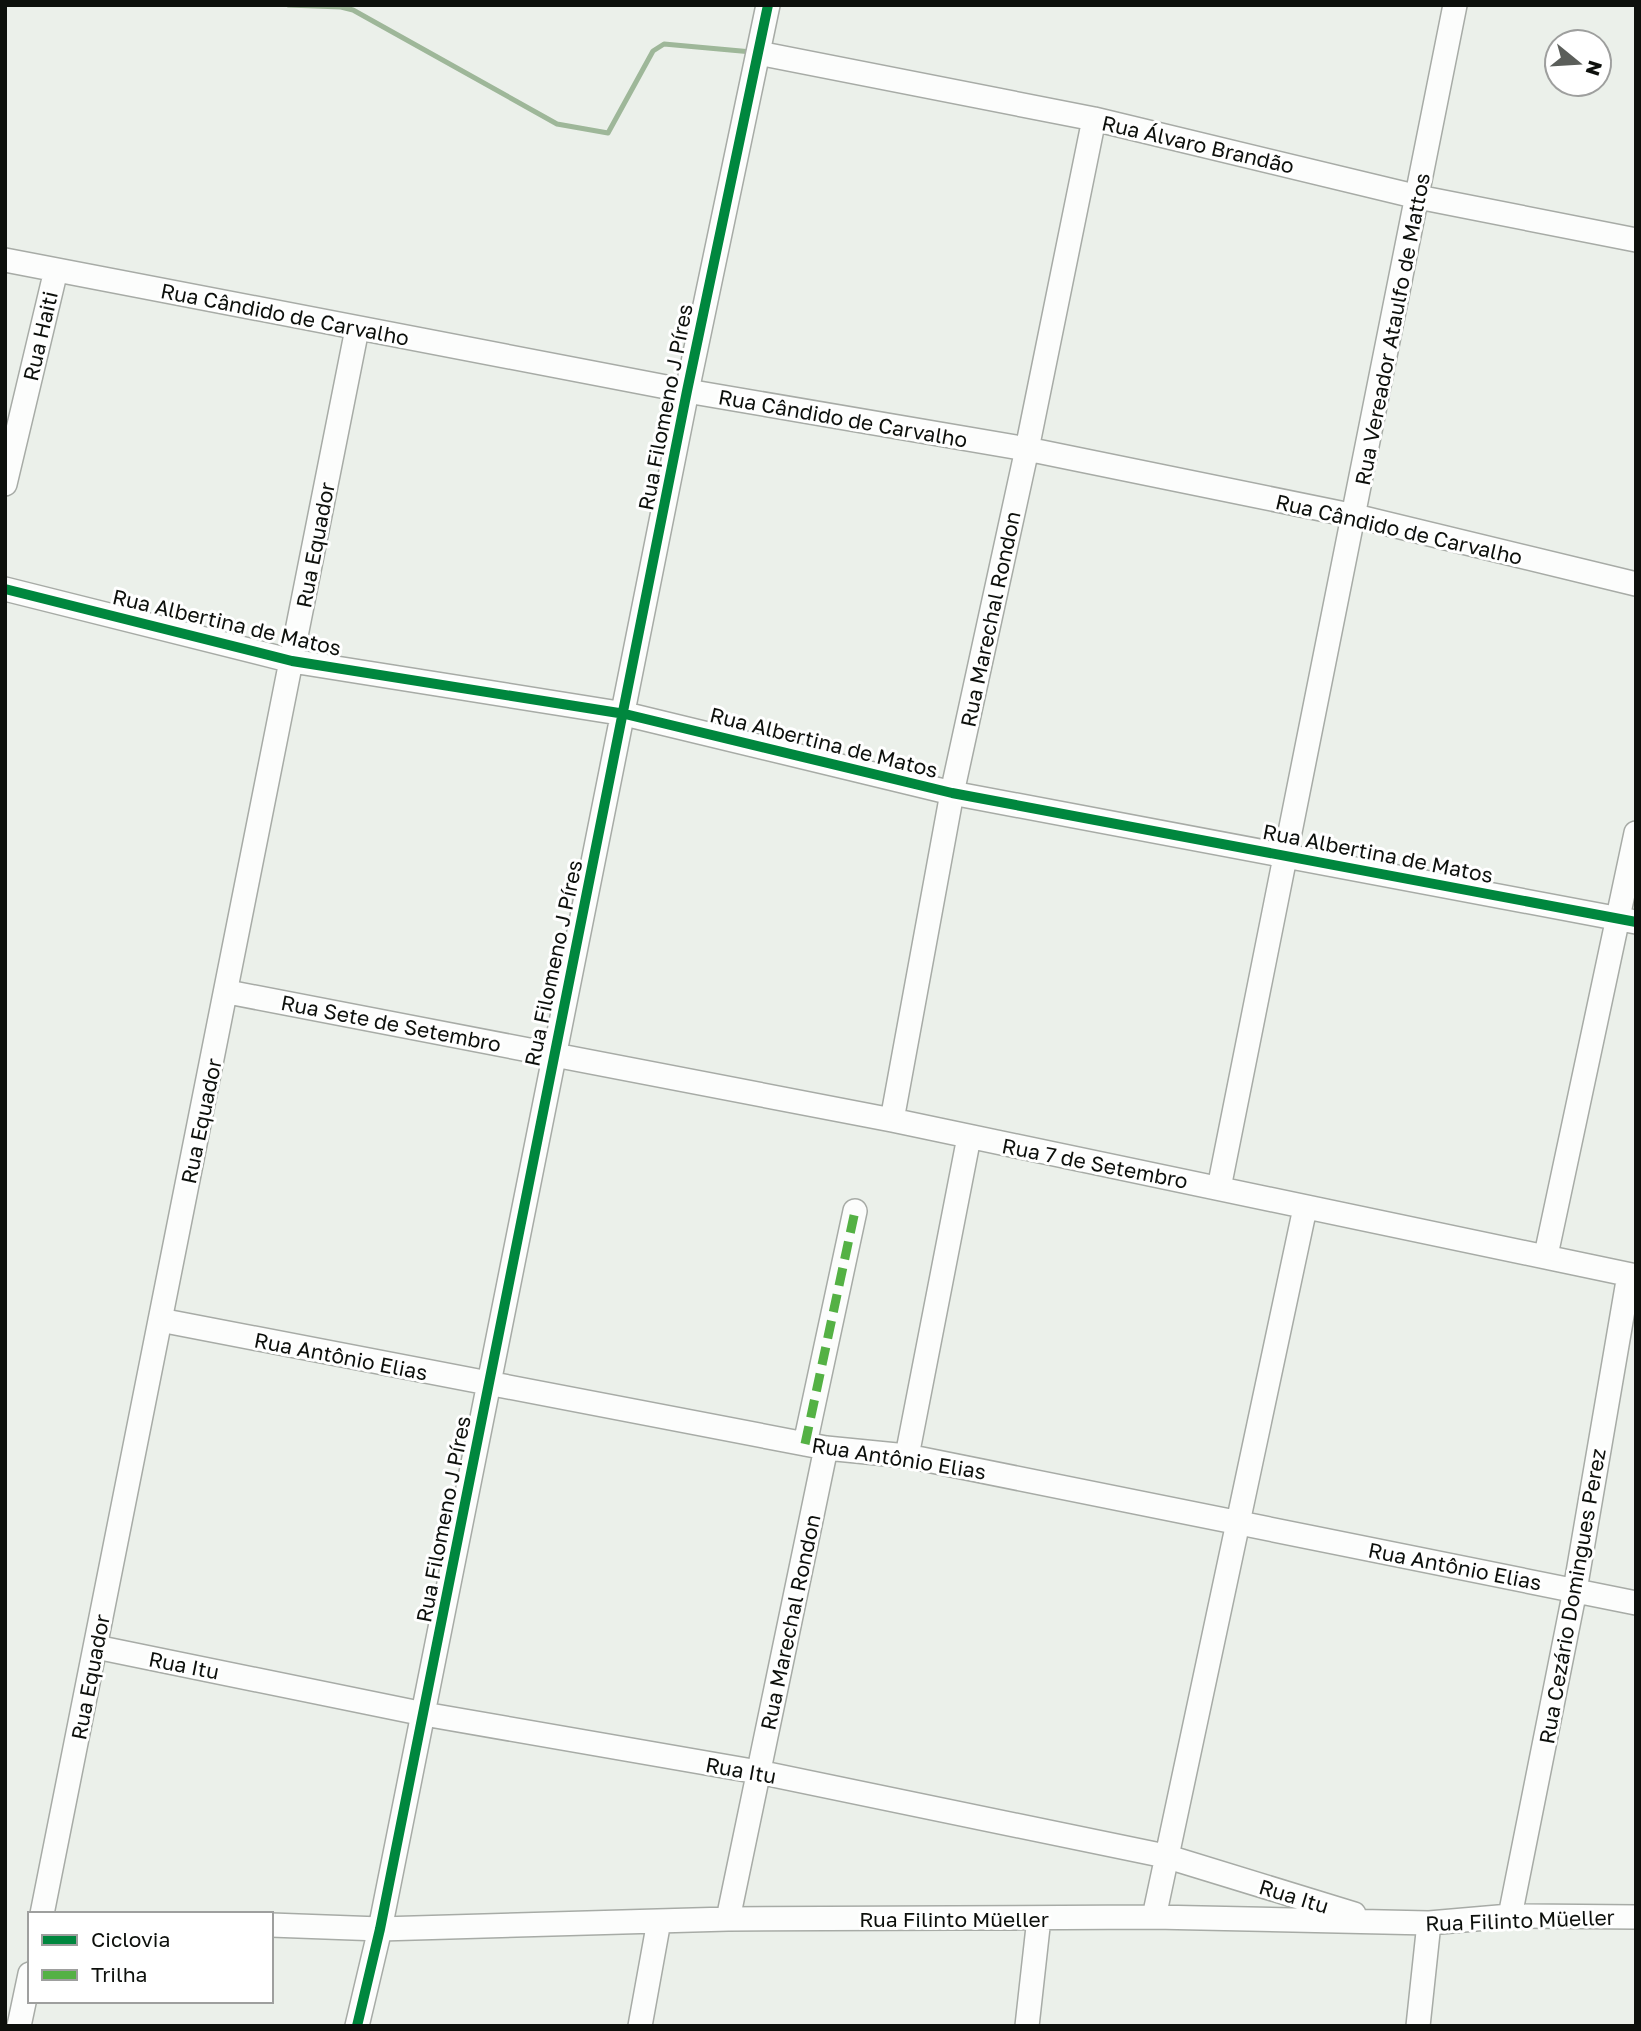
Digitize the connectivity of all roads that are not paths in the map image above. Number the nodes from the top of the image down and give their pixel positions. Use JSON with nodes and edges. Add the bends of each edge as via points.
{"nodes":[{"id":1,"x":768,"y":5,"type":"edge"},
{"id":2,"x":1455,"y":5,"type":"edge"},
{"id":3,"x":758,"y":53,"type":"junction"},
{"id":4,"x":1094,"y":119,"type":"junction"},
{"id":5,"x":1418,"y":197,"type":"junction"},
{"id":6,"x":1636,"y":240,"type":"edge"},
{"id":7,"x":5,"y":260,"type":"edge"},
{"id":8,"x":55,"y":270,"type":"junction"},
{"id":9,"x":358,"y":329,"type":"junction"},
{"id":10,"x":687,"y":391,"type":"junction"},
{"id":11,"x":1027,"y":449,"type":"junction"},
{"id":12,"x":5,"y":484,"type":"edge"},
{"id":13,"x":1355,"y":516,"type":"junction"},
{"id":14,"x":1636,"y":584,"type":"edge"},
{"id":15,"x":5,"y":589,"type":"edge"},
{"id":16,"x":292,"y":661,"type":"junction"},
{"id":17,"x":625,"y":714,"type":"junction"},
{"id":18,"x":952,"y":793,"type":"junction"},
{"id":19,"x":1636,"y":833,"type":"edge"},
{"id":20,"x":1283,"y":855,"type":"junction"},
{"id":21,"x":1627,"y":920,"type":"edge"},
{"id":22,"x":228,"y":992,"type":"junction"},
{"id":23,"x":554,"y":1054,"type":"junction"},
{"id":24,"x":892,"y":1121,"type":"junction"},
{"id":25,"x":969,"y":1137,"type":"junction"},
{"id":26,"x":1219,"y":1188,"type":"junction"},
{"id":27,"x":1305,"y":1208,"type":"junction"},
{"id":28,"x":855,"y":1211,"type":"dead end"},
{"id":29,"x":1546,"y":1255,"type":"junction"},
{"id":30,"x":1632,"y":1275,"type":"edge"},
{"id":31,"x":160,"y":1320,"type":"junction"},
{"id":32,"x":489,"y":1384,"type":"junction"},
{"id":33,"x":816,"y":1446,"type":"junction"},
{"id":34,"x":907,"y":1456,"type":"junction"},
{"id":35,"x":1237,"y":1522,"type":"junction"},
{"id":36,"x":1575,"y":1590,"type":"junction"},
{"id":37,"x":1636,"y":1603,"type":"edge"},
{"id":38,"x":96,"y":1647,"type":"junction"},
{"id":39,"x":424,"y":1714,"type":"junction"},
{"id":40,"x":758,"y":1772,"type":"junction"},
{"id":41,"x":1165,"y":1856,"type":"junction"},
{"id":42,"x":42,"y":1912,"type":"edge"},
{"id":43,"x":1510,"y":1916,"type":"junction"},
{"id":44,"x":1154,"y":1917,"type":"junction"},
{"id":45,"x":1636,"y":1917,"type":"edge"},
{"id":46,"x":728,"y":1919,"type":"junction"},
{"id":47,"x":1039,"y":1919,"type":"junction"},
{"id":48,"x":659,"y":1921,"type":"junction"},
{"id":49,"x":1380,"y":1922,"type":"junction"},
{"id":50,"x":1429,"y":1923,"type":"junction"},
{"id":51,"x":273,"y":1925,"type":"edge"},
{"id":52,"x":380,"y":1929,"type":"junction"},
{"id":53,"x":28,"y":1983,"type":"edge"},
{"id":54,"x":19,"y":2026,"type":"edge"},
{"id":55,"x":357,"y":2026,"type":"edge"},
{"id":56,"x":640,"y":2026,"type":"edge"},
{"id":57,"x":1027,"y":2026,"type":"edge"},
{"id":58,"x":1418,"y":2026,"type":"edge"}],
"edges":[{"from":1,"to":3,"type":"street","name":"Rua Filomeno J Píres"},
{"from":2,"to":5,"type":"street","name":"Rua Vereador Ataulfo de Mattos"},
{"from":3,"to":4,"type":"street","name":"Rua Álvaro Brandão"},
{"from":3,"to":10,"type":"street","name":"Rua Filomeno J Píres"},
{"from":4,"to":5,"type":"street","name":"Rua Álvaro Brandão"},
{"from":4,"to":11,"type":"street","name":"Rua Marechal Rondon"},
{"from":5,"to":6,"type":"street","name":"Rua Álvaro Brandão"},
{"from":5,"to":13,"type":"street","name":"Rua Vereador Ataulfo de Mattos"},
{"from":7,"to":8,"type":"street","name":"Rua Cândido de Carvalho"},
{"from":8,"to":9,"type":"street","name":"Rua Cândido de Carvalho"},
{"from":8,"to":12,"type":"street","name":"Rua Haiti"},
{"from":9,"to":10,"type":"street","name":"Rua Cândido de Carvalho"},
{"from":9,"to":16,"type":"street","name":"Rua Equador"},
{"from":10,"to":11,"type":"street","name":"Rua Cândido de Carvalho"},
{"from":10,"to":17,"type":"street","name":"Rua Filomeno J Píres"},
{"from":11,"to":13,"type":"street","name":"Rua Cândido de Carvalho"},
{"from":11,"to":18,"type":"street","name":"Rua Marechal Rondon"},
{"from":13,"to":14,"type":"street","name":"Rua Cândido de Carvalho"},
{"from":13,"to":20,"type":"street","name":"Rua Vereador Ataulfo de Mattos"},
{"from":15,"to":16,"type":"street","name":"Rua Albertina de Matos"},
{"from":16,"to":17,"type":"street","name":"Rua Albertina de Matos"},
{"from":16,"to":22,"type":"street","name":"Rua Equador"},
{"from":17,"to":18,"type":"street","name":"Rua Albertina de Matos"},
{"from":17,"to":23,"type":"street","name":"Rua Filomeno J Píres"},
{"from":18,"to":20,"type":"street","name":"Rua Albertina de Matos"},
{"from":18,"to":24,"type":"street","name":"Rua Marechal Rondon"},
{"from":19,"to":21,"type":"street"},
{"from":20,"to":21,"type":"street","name":"Rua Albertina de Matos"},
{"from":20,"to":26,"type":"street","name":"Rua Vereador Ataulfo de Mattos"},
{"from":21,"to":29,"type":"street"},
{"from":22,"to":23,"type":"street","name":"Rua Sete de Setembro"},
{"from":22,"to":31,"type":"street","name":"Rua Equador"},
{"from":23,"to":24,"type":"street","name":"Rua 7 de Setembro"},
{"from":23,"to":32,"type":"street","name":"Rua Filomeno J Píres"},
{"from":24,"to":25,"type":"street","name":"Rua 7 de Setembro"},
{"from":25,"to":26,"type":"street","name":"Rua 7 de Setembro"},
{"from":25,"to":34,"type":"street"},
{"from":26,"to":27,"type":"street","name":"Rua 7 de Setembro"},
{"from":27,"to":29,"type":"street","name":"Rua 7 de Setembro"},
{"from":27,"to":35,"type":"street"},
{"from":28,"to":33,"type":"street","name":"Rua Marechal Rondon"},
{"from":29,"to":30,"type":"street","name":"Rua 7 de Setembro"},
{"from":30,"to":36,"type":"street","name":"Rua Cezário Domingues Perez"},
{"from":31,"to":32,"type":"street","name":"Rua Antônio Elias"},
{"from":31,"to":38,"type":"street","name":"Rua Equador"},
{"from":32,"to":33,"type":"street","name":"Rua Antônio Elias"},
{"from":32,"to":39,"type":"street","name":"Rua Filomeno J Píres"},
{"from":33,"to":34,"type":"street","name":"Rua Antônio Elias"},
{"from":33,"to":40,"type":"street","name":"Rua Marechal Rondon"},
{"from":34,"to":35,"type":"street","name":"Rua Antônio Elias"},
{"from":35,"to":36,"type":"street","name":"Rua Antônio Elias"},
{"from":35,"to":41,"type":"street"},
{"from":36,"to":37,"type":"street","name":"Rua Antônio Elias"},
{"from":36,"to":43,"type":"street","name":"Rua Cezário Domingues Perez"},
{"from":38,"to":39,"type":"street","name":"Rua Itu"},
{"from":38,"to":42,"type":"street","name":"Rua Equador"},
{"from":39,"to":40,"type":"street","name":"Rua Itu"},
{"from":39,"to":52,"type":"street","name":"Rua Filomeno J Píres"},
{"from":40,"to":41,"type":"street","name":"Rua Itu"},
{"from":40,"to":46,"type":"street","name":"Rua Marechal Rondon"},
{"from":41,"to":44,"type":"street"},
{"from":41,"to":49,"type":"street","name":"Rua Itu"},
{"from":43,"to":45,"type":"street","name":"Rua Filinto Müeller"},
{"from":43,"to":50,"type":"street","name":"Rua Filinto Müeller"},
{"from":44,"to":47,"type":"street","name":"Rua Filinto Müeller"},
{"from":44,"to":49,"type":"street","name":"Rua Filinto Müeller"},
{"from":46,"to":47,"type":"street","name":"Rua Filinto Müeller"},
{"from":46,"to":48,"type":"street","name":"Rua Filinto Müeller"},
{"from":47,"to":57,"type":"street"},
{"from":48,"to":52,"type":"street","name":"Rua Filinto Müeller"},
{"from":48,"to":56,"type":"street"},
{"from":49,"to":50,"type":"street","name":"Rua Filinto Müeller"},
{"from":50,"to":58,"type":"street"},
{"from":51,"to":52,"type":"street","name":"Rua Filinto Müeller"},
{"from":52,"to":55,"type":"street","name":"Rua Filomeno J Píres"},
{"from":53,"to":54,"type":"street"}]}
